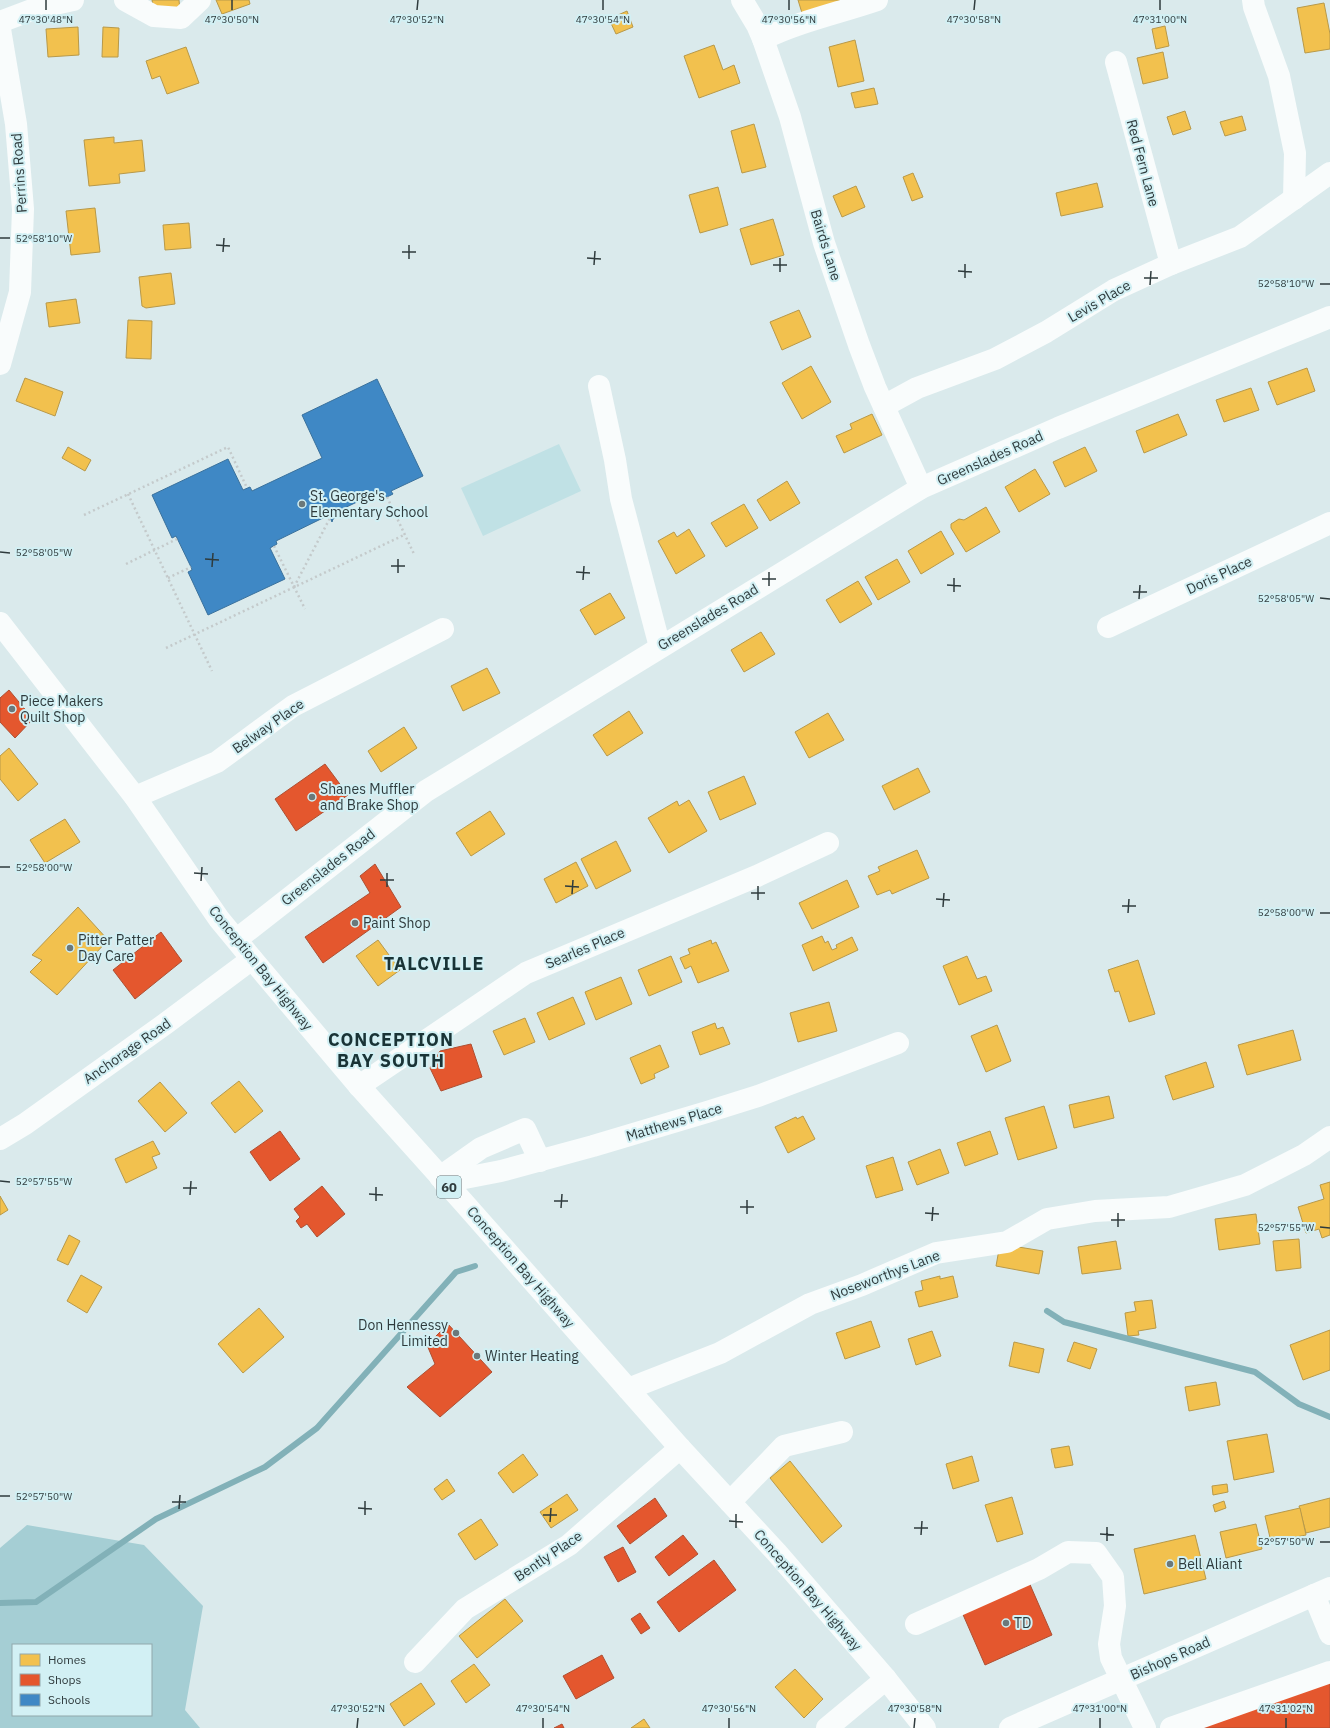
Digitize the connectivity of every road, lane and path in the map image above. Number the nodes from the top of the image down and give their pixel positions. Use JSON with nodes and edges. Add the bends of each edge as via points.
{"nodes":[{"id":1,"x":73,"y":0,"type":"edge"},
{"id":2,"x":125,"y":0,"type":"edge"},
{"id":3,"x":200,"y":0,"type":"edge"},
{"id":4,"x":742,"y":0,"type":"edge"},
{"id":5,"x":877,"y":0,"type":"edge"},
{"id":6,"x":1253,"y":0,"type":"edge"},
{"id":7,"x":0,"y":22,"type":"edge"},
{"id":8,"x":0,"y":29,"type":"edge"},
{"id":9,"x":763,"y":39,"type":"junction"},
{"id":10,"x":1116,"y":62,"type":"dead end"},
{"id":11,"x":1330,"y":173,"type":"edge"},
{"id":12,"x":1294,"y":199,"type":"junction"},
{"id":13,"x":1171,"y":264,"type":"junction"},
{"id":14,"x":1330,"y":317,"type":"edge"},
{"id":15,"x":0,"y":364,"type":"edge"},
{"id":16,"x":599,"y":386,"type":"dead end"},
{"id":17,"x":884,"y":406,"type":"junction"},
{"id":18,"x":247,"y":488,"type":"dead end"},
{"id":19,"x":920,"y":488,"type":"junction"},
{"id":20,"x":128,"y":494,"type":"junction"},
{"id":21,"x":387,"y":497,"type":"dead end"},
{"id":22,"x":84,"y":515,"type":"dead end"},
{"id":23,"x":330,"y":518,"type":"dead end"},
{"id":24,"x":1330,"y":523,"type":"edge"},
{"id":25,"x":404,"y":535,"type":"junction"},
{"id":26,"x":177,"y":539,"type":"dead end"},
{"id":27,"x":274,"y":546,"type":"dead end"},
{"id":28,"x":155,"y":550,"type":"junction"},
{"id":29,"x":414,"y":554,"type":"dead end"},
{"id":30,"x":126,"y":564,"type":"dead end"},
{"id":31,"x":191,"y":567,"type":"dead end"},
{"id":32,"x":168,"y":578,"type":"junction"},
{"id":33,"x":294,"y":587,"type":"junction"},
{"id":34,"x":305,"y":609,"type":"dead end"},
{"id":35,"x":0,"y":623,"type":"edge"},
{"id":36,"x":1108,"y":627,"type":"dead end"},
{"id":37,"x":443,"y":629,"type":"dead end"},
{"id":38,"x":195,"y":634,"type":"junction"},
{"id":39,"x":660,"y":647,"type":"junction"},
{"id":40,"x":166,"y":648,"type":"dead end"},
{"id":41,"x":212,"y":671,"type":"dead end"},
{"id":42,"x":135,"y":797,"type":"junction"},
{"id":43,"x":828,"y":843,"type":"dead end"},
{"id":44,"x":237,"y":939,"type":"junction"},
{"id":45,"x":252,"y":959,"type":"junction"},
{"id":46,"x":898,"y":1043,"type":"dead end"},
{"id":47,"x":359,"y":1086,"type":"junction"},
{"id":48,"x":1330,"y":1137,"type":"edge"},
{"id":49,"x":0,"y":1139,"type":"edge"},
{"id":50,"x":540,"y":1161,"type":"junction"},
{"id":51,"x":442,"y":1180,"type":"junction"},
{"id":52,"x":628,"y":1389,"type":"junction"},
{"id":53,"x":842,"y":1432,"type":"dead end"},
{"id":54,"x":680,"y":1448,"type":"junction"},
{"id":55,"x":730,"y":1502,"type":"junction"},
{"id":56,"x":1322,"y":1591,"type":"edge"},
{"id":57,"x":916,"y":1624,"type":"dead end"},
{"id":58,"x":1330,"y":1634,"type":"edge"},
{"id":59,"x":415,"y":1662,"type":"dead end"},
{"id":60,"x":1330,"y":1672,"type":"edge"},
{"id":61,"x":886,"y":1679,"type":"junction"},
{"id":62,"x":1121,"y":1681,"type":"junction"},
{"id":63,"x":827,"y":1728,"type":"edge"},
{"id":64,"x":925,"y":1728,"type":"edge"},
{"id":65,"x":1010,"y":1728,"type":"edge"},
{"id":66,"x":1146,"y":1728,"type":"edge"},
{"id":67,"x":1171,"y":1728,"type":"edge"}],
"edges":[{"from":1,"to":7,"type":"street","via":[[38,8]]},
{"from":2,"to":3,"type":"street","via":[[154,16],[181,18]]},
{"from":4,"to":9,"type":"street","name":"Bairds Lane"},
{"from":5,"to":9,"type":"street","via":[[829,14]]},
{"from":6,"to":12,"type":"street","via":[[1279,76],[1294,153]]},
{"from":8,"to":15,"type":"street","name":"Perrins Road","via":[[16,124],[23,209],[20,292]]},
{"from":9,"to":17,"type":"street","name":"Bairds Lane","via":[[790,118],[824,244],[859,345]]},
{"from":10,"to":13,"type":"street","name":"Red Fern Lane"},
{"from":11,"to":12,"type":"street","name":"Levis Place"},
{"from":12,"to":13,"type":"street","name":"Levis Place","via":[[1240,237]]},
{"from":13,"to":17,"type":"street","name":"Levis Place","via":[[1114,290],[1046,332],[994,359],[917,388]]},
{"from":14,"to":19,"type":"street","name":"Greenslades Road","via":[[1065,425]]},
{"from":16,"to":39,"type":"street","via":[[621,499]]},
{"from":17,"to":19,"type":"street","name":"Bairds Lane"},
{"from":18,"to":20,"type":"path","via":[[228,447]]},
{"from":19,"to":39,"type":"street","name":"Greenslades Road"},
{"from":20,"to":22,"type":"path"},
{"from":20,"to":28,"type":"path"},
{"from":21,"to":25,"type":"path"},
{"from":23,"to":33,"type":"path"},
{"from":24,"to":36,"type":"street","name":"Doris Place"},
{"from":25,"to":29,"type":"path"},
{"from":25,"to":33,"type":"path"},
{"from":26,"to":28,"type":"path"},
{"from":27,"to":33,"type":"path"},
{"from":28,"to":30,"type":"path"},
{"from":28,"to":32,"type":"path"},
{"from":31,"to":32,"type":"path"},
{"from":32,"to":38,"type":"path"},
{"from":33,"to":34,"type":"path"},
{"from":33,"to":38,"type":"path"},
{"from":35,"to":42,"type":"street","name":"Conception Bay Highway","number":"60"},
{"from":37,"to":42,"type":"street","name":"Belway Place","via":[[293,706],[217,762]]},
{"from":38,"to":40,"type":"path"},
{"from":38,"to":41,"type":"path"},
{"from":39,"to":44,"type":"street","name":"Greenslades Road","via":[[426,791]]},
{"from":42,"to":44,"type":"street","name":"Conception Bay Highway","number":"60","via":[[219,919]]},
{"from":43,"to":47,"type":"street","name":"Searles Place","via":[[757,876],[526,973]]},
{"from":44,"to":45,"type":"street","name":"Conception Bay Highway","number":"60"},
{"from":45,"to":47,"type":"street","name":"Conception Bay Highway","number":"60"},
{"from":45,"to":49,"type":"street","name":"Anchorage Road","via":[[25,1124]]},
{"from":46,"to":50,"type":"street","name":"Matthews Place","via":[[758,1096]]},
{"from":47,"to":51,"type":"street","name":"Conception Bay Highway","number":"60"},
{"from":48,"to":52,"type":"street","name":"Noseworthys Lane","via":[[1304,1155],[1245,1185],[1169,1206],[1096,1211],[1047,1219],[1007,1242],[936,1253],[810,1304],[720,1353]]},
{"from":50,"to":51,"type":"street","name":"Matthews Place","via":[[501,1171]]},
{"from":50,"to":51,"type":"street","via":[[525,1129],[481,1148]]},
{"from":51,"to":52,"type":"street","name":"Conception Bay Highway","number":"60"},
{"from":52,"to":54,"type":"street","name":"Conception Bay Highway","number":"60"},
{"from":53,"to":55,"type":"street","via":[[784,1446]]},
{"from":54,"to":55,"type":"street","name":"Conception Bay Highway","number":"60"},
{"from":54,"to":59,"type":"street","name":"Bently Place","via":[[569,1545],[465,1609]]},
{"from":55,"to":61,"type":"street","name":"Conception Bay Highway","number":"60"},
{"from":56,"to":58,"type":"street"},
{"from":56,"to":62,"type":"street","name":"Bishops Road"},
{"from":57,"to":62,"type":"street","via":[[1039,1569],[1068,1552],[1096,1553],[1113,1577],[1115,1606],[1109,1644],[1111,1658]]},
{"from":60,"to":67,"type":"street"},
{"from":61,"to":63,"type":"street"},
{"from":61,"to":64,"type":"street","name":"Conception Bay Highway","number":"60"},
{"from":62,"to":65,"type":"street","name":"Bishops Road"},
{"from":62,"to":66,"type":"street"}]}
